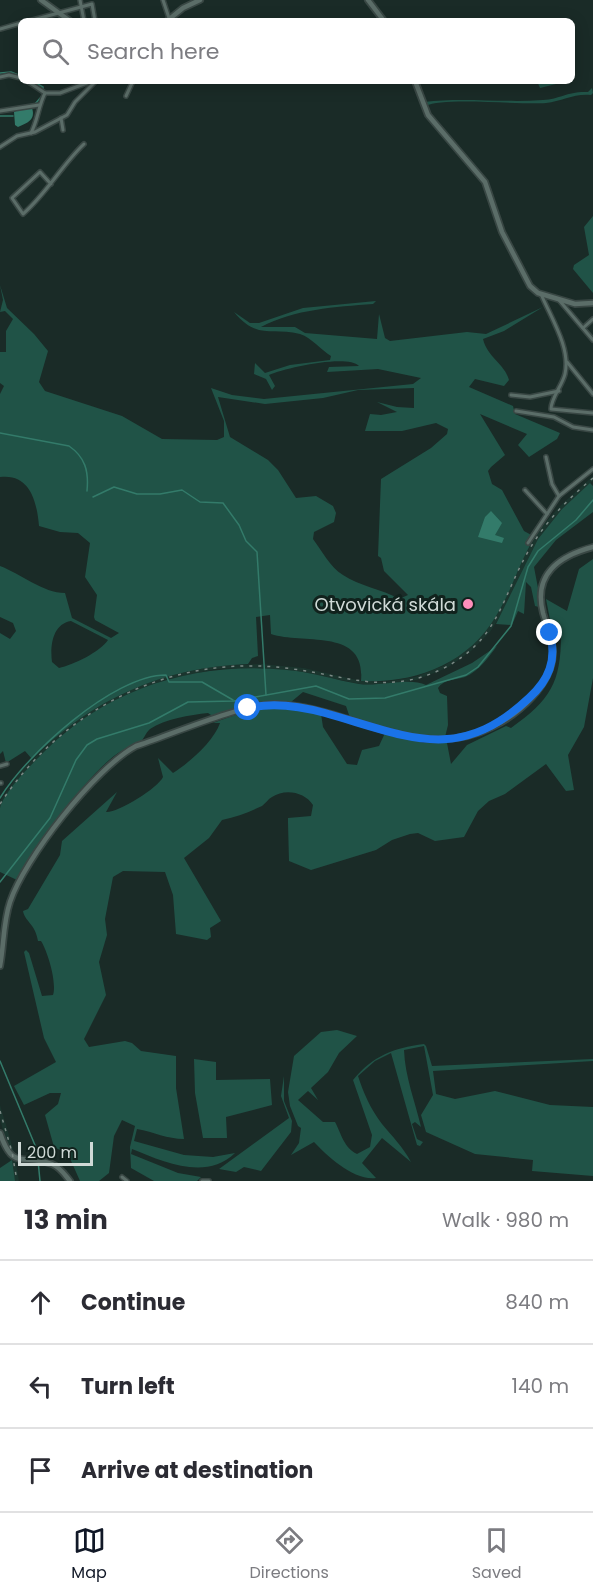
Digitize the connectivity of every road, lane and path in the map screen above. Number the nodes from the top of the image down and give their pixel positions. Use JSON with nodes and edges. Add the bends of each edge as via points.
{"nodes":[{"id":1,"x":41,"y":0,"type":"edge"},
{"id":2,"x":80,"y":0,"type":"edge"},
{"id":3,"x":163,"y":0,"type":"edge"},
{"id":4,"x":200,"y":0,"type":"edge"},
{"id":5,"x":368,"y":0,"type":"edge"},
{"id":6,"x":81,"y":7,"type":"junction"},
{"id":7,"x":57,"y":14,"type":"junction"},
{"id":8,"x":41,"y":18,"type":"edge"},
{"id":9,"x":64,"y":18,"type":"edge"},
{"id":10,"x":83,"y":18,"type":"edge"},
{"id":11,"x":94,"y":18,"type":"edge"},
{"id":12,"x":168,"y":18,"type":"edge"},
{"id":13,"x":170,"y":18,"type":"edge"},
{"id":14,"x":382,"y":18,"type":"edge"},
{"id":15,"x":18,"y":24,"type":"edge"},
{"id":16,"x":0,"y":29,"type":"edge"},
{"id":17,"x":0,"y":76,"type":"edge"},
{"id":18,"x":18,"y":77,"type":"edge"},
{"id":19,"x":32,"y":84,"type":"edge"},
{"id":20,"x":86,"y":84,"type":"edge"},
{"id":21,"x":91,"y":84,"type":"edge"},
{"id":22,"x":132,"y":84,"type":"edge"},
{"id":23,"x":416,"y":84,"type":"edge"},
{"id":24,"x":45,"y":93,"type":"junction"},
{"id":25,"x":126,"y":96,"type":"dead end"},
{"id":26,"x":39,"y":105,"type":"junction"},
{"id":27,"x":0,"y":111,"type":"edge"},
{"id":28,"x":61,"y":118,"type":"junction"},
{"id":29,"x":63,"y":130,"type":"dead end"},
{"id":30,"x":31,"y":133,"type":"junction"},
{"id":31,"x":84,"y":144,"type":"dead end"},
{"id":32,"x":0,"y":147,"type":"edge"},
{"id":33,"x":51,"y":184,"type":"junction"},
{"id":34,"x":540,"y":294,"type":"junction"},
{"id":35,"x":558,"y":299,"type":"junction"},
{"id":36,"x":593,"y":303,"type":"edge"},
{"id":37,"x":593,"y":320,"type":"edge"},
{"id":38,"x":583,"y":328,"type":"junction"},
{"id":39,"x":593,"y":340,"type":"edge"},
{"id":40,"x":567,"y":362,"type":"junction"},
{"id":41,"x":559,"y":391,"type":"junction"},
{"id":42,"x":593,"y":394,"type":"edge"},
{"id":43,"x":511,"y":395,"type":"dead end"},
{"id":44,"x":516,"y":411,"type":"dead end"},
{"id":45,"x":593,"y":413,"type":"edge"},
{"id":46,"x":593,"y":430,"type":"edge"},
{"id":47,"x":546,"y":457,"type":"dead end"},
{"id":48,"x":593,"y":469,"type":"edge"},
{"id":49,"x":525,"y":490,"type":"dead end"},
{"id":50,"x":559,"y":496,"type":"junction"},
{"id":51,"x":547,"y":514,"type":"junction"},
{"id":52,"x":528,"y":543,"type":"dead end"},
{"id":53,"x":593,"y":547,"type":"edge"},
{"id":54,"x":7,"y":764,"type":"dead end"},
{"id":55,"x":0,"y":766,"type":"edge"},
{"id":56,"x":0,"y":966,"type":"edge"},
{"id":57,"x":0,"y":1133,"type":"edge"},
{"id":58,"x":123,"y":1177,"type":"dead end"},
{"id":59,"x":70,"y":1181,"type":"edge"},
{"id":60,"x":127,"y":1181,"type":"edge"},
{"id":61,"x":202,"y":1181,"type":"edge"},
{"id":62,"x":209,"y":1181,"type":"edge"}],
"edges":[{"from":1,"to":7,"type":"main road"},
{"from":2,"to":6,"type":"street"},
{"from":3,"to":12,"type":"street"},
{"from":4,"to":13,"type":"main road"},
{"from":5,"to":14,"type":"main road"},
{"from":6,"to":7,"type":"street"},
{"from":6,"to":10,"type":"street"},
{"from":6,"to":11,"type":"street","via":[[92,4]]},
{"from":7,"to":8,"type":"street"},
{"from":7,"to":9,"type":"main road"},
{"from":15,"to":16,"type":"street"},
{"from":17,"to":18,"type":"street"},
{"from":19,"to":24,"type":"street"},
{"from":20,"to":24,"type":"street","via":[[60,93]]},
{"from":21,"to":28,"type":"street"},
{"from":22,"to":25,"type":"street"},
{"from":23,"to":34,"type":"main road","via":[[428,115],[484,182],[525,279]]},
{"from":24,"to":26,"type":"street"},
{"from":26,"to":27,"type":"street"},
{"from":26,"to":30,"type":"street"},
{"from":28,"to":29,"type":"street"},
{"from":28,"to":30,"type":"street"},
{"from":30,"to":32,"type":"street","via":[[17,136]]},
{"from":31,"to":33,"type":"street"},
{"from":33,"to":33,"type":"street","via":[[40,172],[12,198],[24,214]]},
{"from":34,"to":35,"type":"main road"},
{"from":34,"to":40,"type":"street"},
{"from":35,"to":36,"type":"main road","via":[[580,306]]},
{"from":35,"to":38,"type":"street"},
{"from":37,"to":38,"type":"street"},
{"from":38,"to":39,"type":"street"},
{"from":40,"to":41,"type":"street"},
{"from":40,"to":42,"type":"street"},
{"from":41,"to":43,"type":"street","via":[[530,397]]},
{"from":41,"to":45,"type":"street","via":[[551,409]]},
{"from":44,"to":46,"type":"street","via":[[554,417],[573,427]]},
{"from":47,"to":50,"type":"street"},
{"from":48,"to":50,"type":"street"},
{"from":49,"to":51,"type":"street"},
{"from":50,"to":51,"type":"street"},
{"from":51,"to":52,"type":"street"},
{"from":53,"to":56,"type":"main road","via":[[558,564],[543,578],[541,601],[552,644],[552,665],[543,685],[504,721],[465,737],[433,740],[288,705],[260,705],[136,747],[110,764],[78,799],[27,869],[8,908]]},
{"from":54,"to":55,"type":"street"},
{"from":57,"to":59,"type":"main road","via":[[5,1148],[13,1156],[56,1167]]},
{"from":58,"to":60,"type":"street"},
{"from":61,"to":62,"type":"street"}]}
